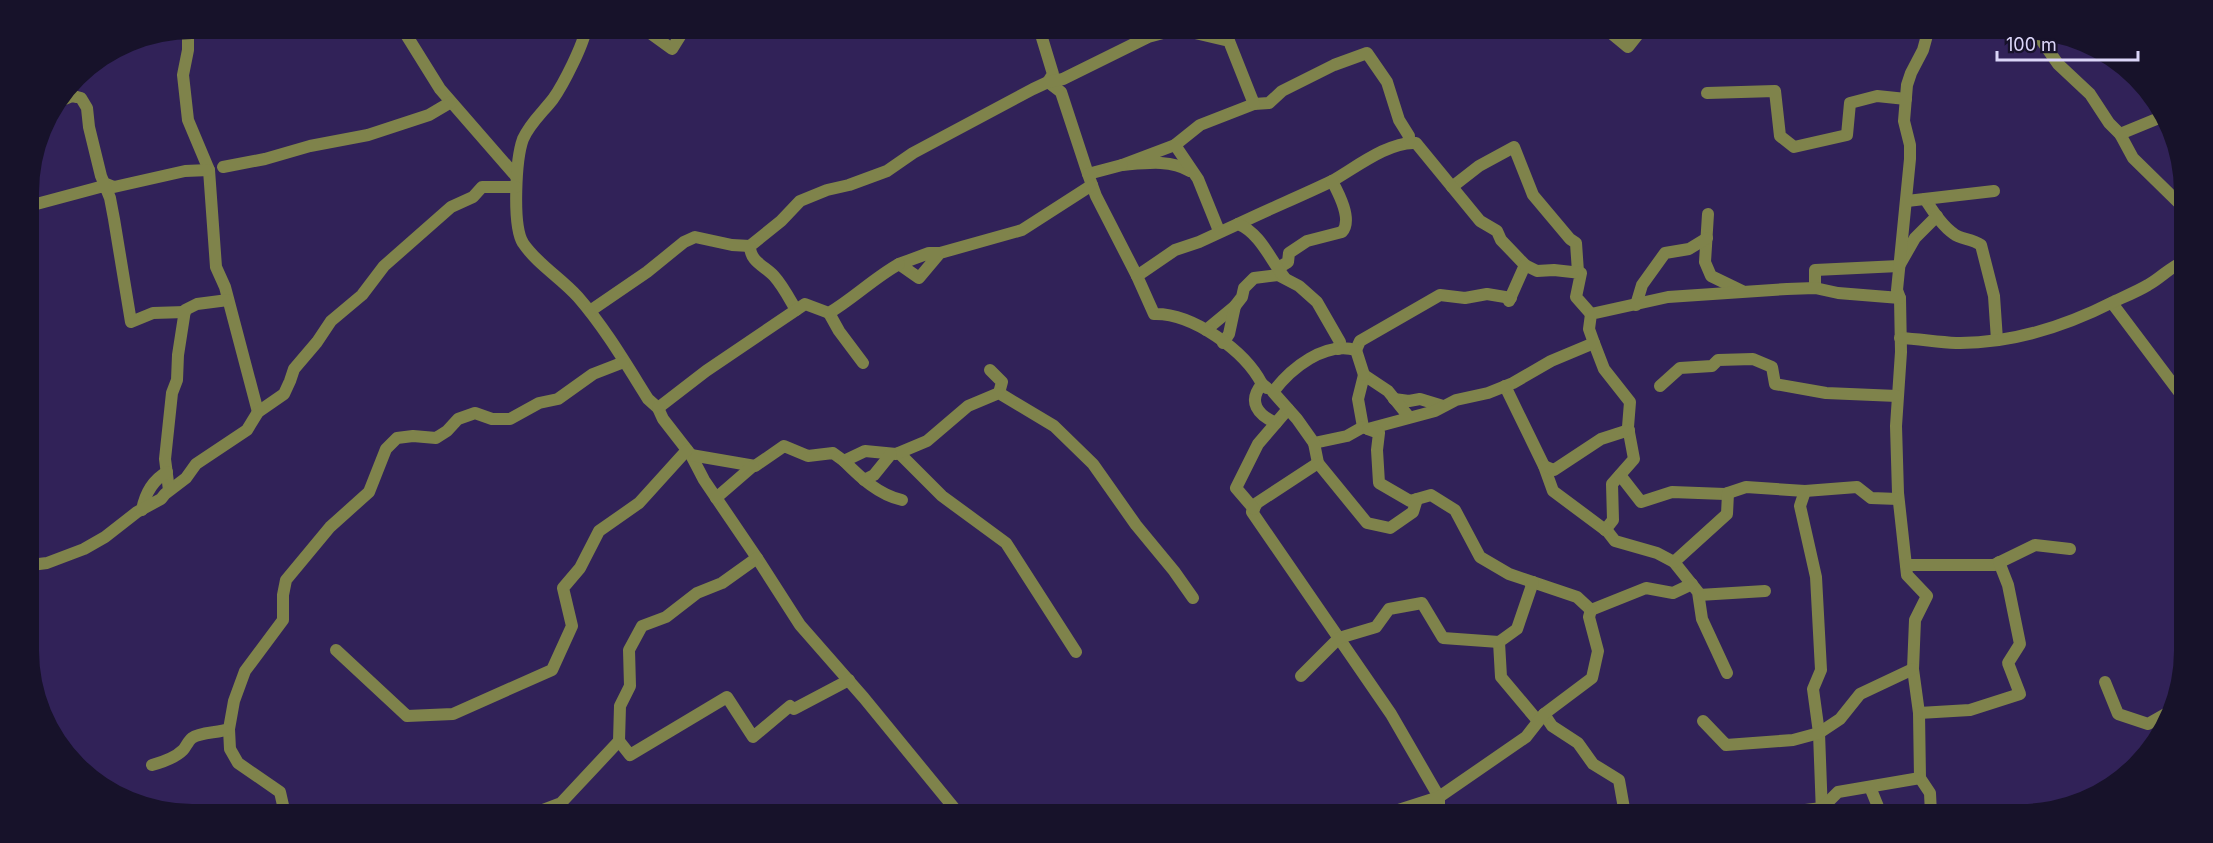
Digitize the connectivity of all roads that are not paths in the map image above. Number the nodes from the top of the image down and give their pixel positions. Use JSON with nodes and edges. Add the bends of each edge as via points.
{"nodes":[{"id":1,"x":188,"y":39,"type":"edge"},
{"id":2,"x":409,"y":39,"type":"edge"},
{"id":3,"x":582,"y":39,"type":"edge"},
{"id":4,"x":658,"y":39,"type":"edge"},
{"id":5,"x":678,"y":39,"type":"edge"},
{"id":6,"x":1043,"y":39,"type":"edge"},
{"id":7,"x":1144,"y":39,"type":"edge"},
{"id":8,"x":1228,"y":39,"type":"edge"},
{"id":9,"x":1618,"y":39,"type":"edge"},
{"id":10,"x":1634,"y":39,"type":"edge"},
{"id":11,"x":1926,"y":39,"type":"edge"},
{"id":12,"x":2041,"y":40,"type":"edge"},
{"id":13,"x":1048,"y":82,"type":"junction"},
{"id":14,"x":1707,"y":93,"type":"dead end"},
{"id":15,"x":73,"y":96,"type":"edge"},
{"id":16,"x":1906,"y":99,"type":"junction"},
{"id":17,"x":451,"y":102,"type":"junction"},
{"id":18,"x":1254,"y":104,"type":"junction"},
{"id":19,"x":2155,"y":119,"type":"edge"},
{"id":20,"x":2120,"y":134,"type":"junction"},
{"id":21,"x":1408,"y":143,"type":"junction"},
{"id":22,"x":1174,"y":145,"type":"junction"},
{"id":23,"x":1122,"y":165,"type":"junction"},
{"id":24,"x":223,"y":167,"type":"dead end"},
{"id":25,"x":209,"y":171,"type":"junction"},
{"id":26,"x":1192,"y":171,"type":"junction"},
{"id":27,"x":1090,"y":179,"type":"junction"},
{"id":28,"x":1332,"y":180,"type":"junction"},
{"id":29,"x":516,"y":181,"type":"junction"},
{"id":30,"x":104,"y":183,"type":"junction"},
{"id":31,"x":1452,"y":187,"type":"junction"},
{"id":32,"x":1994,"y":191,"type":"dead end"},
{"id":33,"x":2174,"y":198,"type":"edge"},
{"id":34,"x":1925,"y":199,"type":"junction"},
{"id":35,"x":1907,"y":201,"type":"junction"},
{"id":36,"x":39,"y":203,"type":"edge"},
{"id":37,"x":1708,"y":214,"type":"dead end"},
{"id":38,"x":1937,"y":216,"type":"junction"},
{"id":39,"x":1238,"y":224,"type":"junction"},
{"id":40,"x":1219,"y":231,"type":"junction"},
{"id":41,"x":1707,"y":238,"type":"junction"},
{"id":42,"x":750,"y":246,"type":"junction"},
{"id":43,"x":940,"y":253,"type":"junction"},
{"id":44,"x":898,"y":264,"type":"junction"},
{"id":45,"x":1525,"y":265,"type":"junction"},
{"id":46,"x":1899,"y":266,"type":"junction"},
{"id":47,"x":2174,"y":266,"type":"edge"},
{"id":48,"x":1281,"y":273,"type":"junction"},
{"id":49,"x":1578,"y":273,"type":"junction"},
{"id":50,"x":1137,"y":276,"type":"junction"},
{"id":51,"x":1815,"y":288,"type":"junction"},
{"id":52,"x":1743,"y":292,"type":"junction"},
{"id":53,"x":1900,"y":298,"type":"junction"},
{"id":54,"x":228,"y":300,"type":"junction"},
{"id":55,"x":2112,"y":303,"type":"junction"},
{"id":56,"x":1636,"y":305,"type":"junction"},
{"id":57,"x":1235,"y":306,"type":"junction"},
{"id":58,"x":796,"y":310,"type":"junction"},
{"id":59,"x":590,"y":311,"type":"junction"},
{"id":60,"x":185,"y":312,"type":"junction"},
{"id":61,"x":829,"y":313,"type":"junction"},
{"id":62,"x":1591,"y":314,"type":"junction"},
{"id":63,"x":1206,"y":330,"type":"junction"},
{"id":64,"x":1900,"y":338,"type":"junction"},
{"id":65,"x":1997,"y":340,"type":"junction"},
{"id":66,"x":1223,"y":343,"type":"junction"},
{"id":67,"x":1594,"y":343,"type":"junction"},
{"id":68,"x":1338,"y":349,"type":"junction"},
{"id":69,"x":1356,"y":350,"type":"junction"},
{"id":70,"x":624,"y":362,"type":"junction"},
{"id":71,"x":863,"y":363,"type":"dead end"},
{"id":72,"x":990,"y":370,"type":"dead end"},
{"id":73,"x":1364,"y":375,"type":"junction"},
{"id":74,"x":1262,"y":384,"type":"junction"},
{"id":75,"x":2174,"y":385,"type":"edge"},
{"id":76,"x":1505,"y":386,"type":"junction"},
{"id":77,"x":1660,"y":386,"type":"dead end"},
{"id":78,"x":1273,"y":392,"type":"junction"},
{"id":79,"x":999,"y":393,"type":"junction"},
{"id":80,"x":1897,"y":396,"type":"junction"},
{"id":81,"x":1394,"y":399,"type":"junction"},
{"id":82,"x":1443,"y":406,"type":"junction"},
{"id":83,"x":658,"y":408,"type":"junction"},
{"id":84,"x":1288,"y":409,"type":"junction"},
{"id":85,"x":258,"y":412,"type":"junction"},
{"id":86,"x":1409,"y":417,"type":"junction"},
{"id":87,"x":1276,"y":423,"type":"junction"},
{"id":88,"x":1366,"y":428,"type":"junction"},
{"id":89,"x":1629,"y":430,"type":"junction"},
{"id":90,"x":1314,"y":443,"type":"junction"},
{"id":91,"x":689,"y":452,"type":"junction"},
{"id":92,"x":895,"y":453,"type":"junction"},
{"id":93,"x":844,"y":461,"type":"junction"},
{"id":94,"x":1318,"y":463,"type":"junction"},
{"id":95,"x":753,"y":466,"type":"junction"},
{"id":96,"x":1544,"y":466,"type":"junction"},
{"id":97,"x":167,"y":472,"type":"junction"},
{"id":98,"x":1620,"y":475,"type":"junction"},
{"id":99,"x":864,"y":480,"type":"junction"},
{"id":100,"x":169,"y":490,"type":"junction"},
{"id":101,"x":1805,"y":491,"type":"junction"},
{"id":102,"x":1728,"y":493,"type":"junction"},
{"id":103,"x":716,"y":498,"type":"junction"},
{"id":104,"x":1417,"y":499,"type":"junction"},
{"id":105,"x":1898,"y":499,"type":"junction"},
{"id":106,"x":902,"y":501,"type":"dead end"},
{"id":107,"x":1254,"y":509,"type":"junction"},
{"id":108,"x":142,"y":510,"type":"junction"},
{"id":109,"x":1605,"y":530,"type":"junction"},
{"id":110,"x":2070,"y":549,"type":"dead end"},
{"id":111,"x":757,"y":558,"type":"junction"},
{"id":112,"x":1674,"y":562,"type":"junction"},
{"id":113,"x":1999,"y":562,"type":"junction"},
{"id":114,"x":39,"y":564,"type":"edge"},
{"id":115,"x":1906,"y":565,"type":"junction"},
{"id":116,"x":1533,"y":582,"type":"junction"},
{"id":117,"x":1695,"y":590,"type":"junction"},
{"id":118,"x":1765,"y":591,"type":"dead end"},
{"id":119,"x":1193,"y":598,"type":"dead end"},
{"id":120,"x":1591,"y":610,"type":"junction"},
{"id":121,"x":1339,"y":638,"type":"junction"},
{"id":122,"x":1499,"y":642,"type":"junction"},
{"id":123,"x":336,"y":650,"type":"dead end"},
{"id":124,"x":1076,"y":652,"type":"dead end"},
{"id":125,"x":1913,"y":669,"type":"junction"},
{"id":126,"x":1727,"y":673,"type":"dead end"},
{"id":127,"x":1301,"y":676,"type":"dead end"},
{"id":128,"x":849,"y":680,"type":"junction"},
{"id":129,"x":2105,"y":682,"type":"dead end"},
{"id":130,"x":1919,"y":713,"type":"junction"},
{"id":131,"x":1541,"y":717,"type":"junction"},
{"id":132,"x":2159,"y":718,"type":"edge"},
{"id":133,"x":1703,"y":721,"type":"dead end"},
{"id":134,"x":229,"y":729,"type":"junction"},
{"id":135,"x":1819,"y":733,"type":"junction"},
{"id":136,"x":619,"y":741,"type":"junction"},
{"id":137,"x":152,"y":765,"type":"dead end"},
{"id":138,"x":1920,"y":778,"type":"junction"},
{"id":139,"x":1870,"y":787,"type":"junction"},
{"id":140,"x":1439,"y":797,"type":"junction"},
{"id":141,"x":283,"y":804,"type":"edge"},
{"id":142,"x":558,"y":804,"type":"edge"},
{"id":143,"x":951,"y":804,"type":"edge"},
{"id":144,"x":1417,"y":804,"type":"edge"},
{"id":145,"x":1439,"y":804,"type":"edge"},
{"id":146,"x":1623,"y":804,"type":"edge"},
{"id":147,"x":1822,"y":804,"type":"edge"},
{"id":148,"x":1828,"y":804,"type":"edge"},
{"id":149,"x":1877,"y":804,"type":"edge"},
{"id":150,"x":1931,"y":804,"type":"edge"}],
"edges":[{"from":1,"to":25,"type":"street","via":[[183,75],[188,120]]},
{"from":2,"to":17,"type":"street"},
{"from":3,"to":29,"type":"street","via":[[566,78],[523,139]]},
{"from":4,"to":5,"type":"street","via":[[672,49]]},
{"from":6,"to":13,"type":"street","via":[[1053,74]]},
{"from":7,"to":13,"type":"street","via":[[1063,79]]},
{"from":8,"to":18,"type":"street"},
{"from":9,"to":10,"type":"street","via":[[1628,47]]},
{"from":11,"to":16,"type":"street","via":[[1911,74]]},
{"from":12,"to":20,"type":"street"},
{"from":13,"to":27,"type":"street","via":[[1063,98]]},
{"from":13,"to":42,"type":"street","via":[[913,153],[887,171],[800,201]]},
{"from":14,"to":16,"type":"street","via":[[1774,91],[1780,136],[1794,147],[1847,135],[1850,103],[1877,96]]},
{"from":15,"to":30,"type":"street","via":[[87,108]]},
{"from":16,"to":35,"type":"street","via":[[1904,121],[1910,145]]},
{"from":17,"to":24,"type":"street","via":[[429,115],[368,135]]},
{"from":17,"to":29,"type":"street"},
{"from":18,"to":21,"type":"street","via":[[1269,103],[1282,91],[1366,53],[1387,82]]},
{"from":18,"to":22,"type":"street","via":[[1200,125]]},
{"from":19,"to":20,"type":"street"},
{"from":20,"to":33,"type":"street","via":[[2133,158]]},
{"from":21,"to":28,"type":"street","via":[[1377,154]]},
{"from":21,"to":31,"type":"street","via":[[1416,143]]},
{"from":22,"to":23,"type":"street"},
{"from":22,"to":26,"type":"street"},
{"from":23,"to":26,"type":"street","via":[[1181,165]]},
{"from":23,"to":27,"type":"street"},
{"from":25,"to":30,"type":"street","via":[[185,171],[114,187]]},
{"from":25,"to":54,"type":"street","via":[[216,267]]},
{"from":26,"to":40,"type":"street"},
{"from":27,"to":43,"type":"street","via":[[1023,230]]},
{"from":27,"to":50,"type":"street"},
{"from":28,"to":39,"type":"street"},
{"from":28,"to":48,"type":"street","via":[[1346,219],[1345,228],[1307,241],[1289,253]]},
{"from":29,"to":59,"type":"street","via":[[522,242]]},
{"from":29,"to":85,"type":"street","via":[[482,187],[473,197],[451,207],[393,257],[362,295],[331,321],[294,369],[284,394]]},
{"from":30,"to":36,"type":"street","via":[[99,188]]},
{"from":30,"to":60,"type":"street","via":[[110,198],[131,322],[153,313]]},
{"from":31,"to":45,"type":"street"},
{"from":31,"to":49,"type":"street","via":[[1479,166],[1514,147],[1533,195],[1576,243]]},
{"from":32,"to":34,"type":"street"},
{"from":34,"to":35,"type":"street"},
{"from":34,"to":38,"type":"street"},
{"from":35,"to":46,"type":"street"},
{"from":37,"to":41,"type":"street"},
{"from":38,"to":46,"type":"street","via":[[1915,238]]},
{"from":38,"to":65,"type":"street","via":[[1955,236],[1981,245],[1994,296]]},
{"from":39,"to":40,"type":"street"},
{"from":39,"to":48,"type":"street","via":[[1261,242]]},
{"from":40,"to":50,"type":"street","via":[[1175,250]]},
{"from":41,"to":52,"type":"street","via":[[1705,262],[1711,276]]},
{"from":41,"to":56,"type":"street","via":[[1689,249],[1665,253],[1642,285]]},
{"from":42,"to":58,"type":"street","via":[[756,261],[773,275]]},
{"from":42,"to":59,"type":"street","via":[[695,237]]},
{"from":43,"to":44,"type":"street"},
{"from":43,"to":44,"type":"street","via":[[919,278]]},
{"from":44,"to":61,"type":"street"},
{"from":45,"to":49,"type":"street","via":[[1537,271]]},
{"from":45,"to":69,"type":"street","via":[[1510,300],[1487,294],[1465,298],[1440,295],[1360,341]]},
{"from":46,"to":51,"type":"street","via":[[1815,270]]},
{"from":46,"to":53,"type":"street"},
{"from":47,"to":55,"type":"street","via":[[2150,284]]},
{"from":48,"to":57,"type":"street","via":[[1254,278]]},
{"from":48,"to":68,"type":"street","via":[[1317,302],[1340,342]]},
{"from":49,"to":62,"type":"street","via":[[1576,297]]},
{"from":50,"to":63,"type":"street","via":[[1154,314],[1184,318]]},
{"from":51,"to":52,"type":"street"},
{"from":51,"to":53,"type":"street"},
{"from":52,"to":56,"type":"street","via":[[1668,297]]},
{"from":53,"to":64,"type":"street"},
{"from":54,"to":60,"type":"street","via":[[197,304]]},
{"from":54,"to":85,"type":"street"},
{"from":55,"to":65,"type":"street","via":[[2035,333]]},
{"from":55,"to":75,"type":"street"},
{"from":56,"to":62,"type":"street"},
{"from":57,"to":63,"type":"street"},
{"from":57,"to":66,"type":"street"},
{"from":58,"to":61,"type":"street","via":[[805,304]]},
{"from":58,"to":83,"type":"street"},
{"from":59,"to":70,"type":"street"},
{"from":60,"to":97,"type":"street","via":[[172,393]]},
{"from":61,"to":71,"type":"street"},
{"from":62,"to":67,"type":"street","via":[[1589,328]]},
{"from":63,"to":66,"type":"street"},
{"from":64,"to":65,"type":"street","via":[[1956,343]]},
{"from":64,"to":80,"type":"street"},
{"from":66,"to":74,"type":"street","via":[[1256,372]]},
{"from":67,"to":76,"type":"street"},
{"from":67,"to":89,"type":"street","via":[[1604,369],[1630,402]]},
{"from":68,"to":69,"type":"street"},
{"from":68,"to":78,"type":"street","via":[[1316,353]]},
{"from":69,"to":73,"type":"street"},
{"from":70,"to":83,"type":"street"},
{"from":70,"to":134,"type":"street","via":[[593,374],[558,399],[539,403],[510,419],[492,419],[475,413],[458,419],[436,438],[397,438],[386,449],[369,492],[330,527],[286,580],[283,620],[245,671]]},
{"from":72,"to":79,"type":"street","via":[[1002,382]]},
{"from":73,"to":81,"type":"street"},
{"from":73,"to":88,"type":"street","via":[[1358,399]]},
{"from":74,"to":78,"type":"street"},
{"from":74,"to":87,"type":"street","via":[[1253,398],[1258,410]]},
{"from":76,"to":82,"type":"street"},
{"from":76,"to":96,"type":"street"},
{"from":77,"to":80,"type":"street","via":[[1680,368],[1712,366],[1718,360],[1753,359],[1772,367],[1775,384],[1826,393]]},
{"from":78,"to":84,"type":"street"},
{"from":79,"to":92,"type":"street","via":[[968,406],[927,441]]},
{"from":79,"to":119,"type":"street","via":[[1054,426],[1093,464]]},
{"from":80,"to":105,"type":"street"},
{"from":81,"to":82,"type":"street","via":[[1420,399]]},
{"from":81,"to":86,"type":"street"},
{"from":82,"to":86,"type":"street"},
{"from":83,"to":91,"type":"street"},
{"from":84,"to":87,"type":"street"},
{"from":84,"to":90,"type":"street"},
{"from":85,"to":100,"type":"street","via":[[247,430],[196,464],[186,478]]},
{"from":86,"to":88,"type":"street"},
{"from":87,"to":107,"type":"street","via":[[1258,444],[1236,488]]},
{"from":88,"to":90,"type":"street"},
{"from":88,"to":104,"type":"street","via":[[1379,433],[1379,483],[1410,501]]},
{"from":89,"to":96,"type":"street","via":[[1601,439],[1554,470]]},
{"from":89,"to":98,"type":"street","via":[[1634,459]]},
{"from":90,"to":94,"type":"street"},
{"from":91,"to":95,"type":"street"},
{"from":91,"to":103,"type":"street"},
{"from":91,"to":123,"type":"street","via":[[639,503],[599,531],[580,568],[563,588],[572,626],[552,670],[453,714],[407,716]]},
{"from":92,"to":93,"type":"street","via":[[865,451]]},
{"from":92,"to":99,"type":"street"},
{"from":92,"to":124,"type":"street","via":[[942,496],[1006,543]]},
{"from":93,"to":95,"type":"street","via":[[833,453],[808,456],[784,446]]},
{"from":93,"to":99,"type":"street"},
{"from":94,"to":104,"type":"street","via":[[1367,524],[1390,528],[1413,512]]},
{"from":94,"to":107,"type":"street"},
{"from":95,"to":103,"type":"street"},
{"from":96,"to":109,"type":"street","via":[[1553,491]]},
{"from":97,"to":100,"type":"street"},
{"from":97,"to":108,"type":"street","via":[[153,485]]},
{"from":98,"to":102,"type":"street","via":[[1641,502],[1672,492]]},
{"from":98,"to":109,"type":"street","via":[[1612,484],[1613,520]]},
{"from":99,"to":106,"type":"street","via":[[888,497]]},
{"from":100,"to":108,"type":"street"},
{"from":101,"to":102,"type":"street","via":[[1746,487]]},
{"from":101,"to":105,"type":"street","via":[[1857,487],[1871,498]]},
{"from":101,"to":135,"type":"street","via":[[1800,506],[1816,578],[1821,670],[1813,689]]},
{"from":102,"to":112,"type":"street","via":[[1727,514]]},
{"from":103,"to":111,"type":"street"},
{"from":104,"to":116,"type":"street","via":[[1431,495],[1455,510],[1480,557],[1509,574]]},
{"from":105,"to":115,"type":"street"},
{"from":107,"to":121,"type":"street","via":[[1252,512]]},
{"from":108,"to":114,"type":"street","via":[[84,549]]},
{"from":109,"to":112,"type":"street","via":[[1615,540],[1657,552]]},
{"from":110,"to":113,"type":"street","via":[[2036,545]]},
{"from":111,"to":128,"type":"street","via":[[800,625]]},
{"from":111,"to":136,"type":"street","via":[[666,617],[642,626],[629,650],[630,686],[620,706]]},
{"from":112,"to":117,"type":"street"},
{"from":113,"to":115,"type":"street"},
{"from":113,"to":130,"type":"street","via":[[2008,585],[2020,644],[2008,663],[2020,694],[1970,710]]},
{"from":115,"to":125,"type":"street","via":[[1907,575],[1928,596],[1915,620]]},
{"from":116,"to":120,"type":"street","via":[[1577,597]]},
{"from":116,"to":122,"type":"street","via":[[1517,629]]},
{"from":117,"to":118,"type":"street"},
{"from":117,"to":120,"type":"street","via":[[1674,593],[1646,588]]},
{"from":117,"to":126,"type":"street","via":[[1702,619]]},
{"from":120,"to":131,"type":"street","via":[[1589,618],[1598,651],[1592,678]]},
{"from":121,"to":122,"type":"street","via":[[1376,627],[1389,609],[1422,603],[1443,638]]},
{"from":121,"to":127,"type":"street"},
{"from":121,"to":140,"type":"street","via":[[1391,714]]},
{"from":122,"to":131,"type":"street","via":[[1501,677]]},
{"from":125,"to":130,"type":"street"},
{"from":125,"to":135,"type":"street","via":[[1860,694],[1840,718]]},
{"from":128,"to":136,"type":"street","via":[[794,709],[790,706],[753,737],[727,697],[630,755]]},
{"from":128,"to":143,"type":"street"},
{"from":129,"to":132,"type":"street","via":[[2118,714],[2148,724]]},
{"from":130,"to":138,"type":"street"},
{"from":131,"to":140,"type":"street","via":[[1526,737]]},
{"from":131,"to":146,"type":"street","via":[[1578,743],[1593,764],[1619,780]]},
{"from":133,"to":135,"type":"street","via":[[1726,745],[1793,740]]},
{"from":134,"to":137,"type":"street","via":[[191,738],[182,751]]},
{"from":134,"to":141,"type":"street","via":[[230,748],[238,763],[280,792]]},
{"from":135,"to":147,"type":"street"},
{"from":136,"to":142,"type":"street"},
{"from":138,"to":139,"type":"street"},
{"from":138,"to":150,"type":"street","via":[[1930,793]]},
{"from":139,"to":148,"type":"street","via":[[1838,792]]},
{"from":139,"to":149,"type":"street"},
{"from":140,"to":144,"type":"street"},
{"from":140,"to":145,"type":"street"}]}
